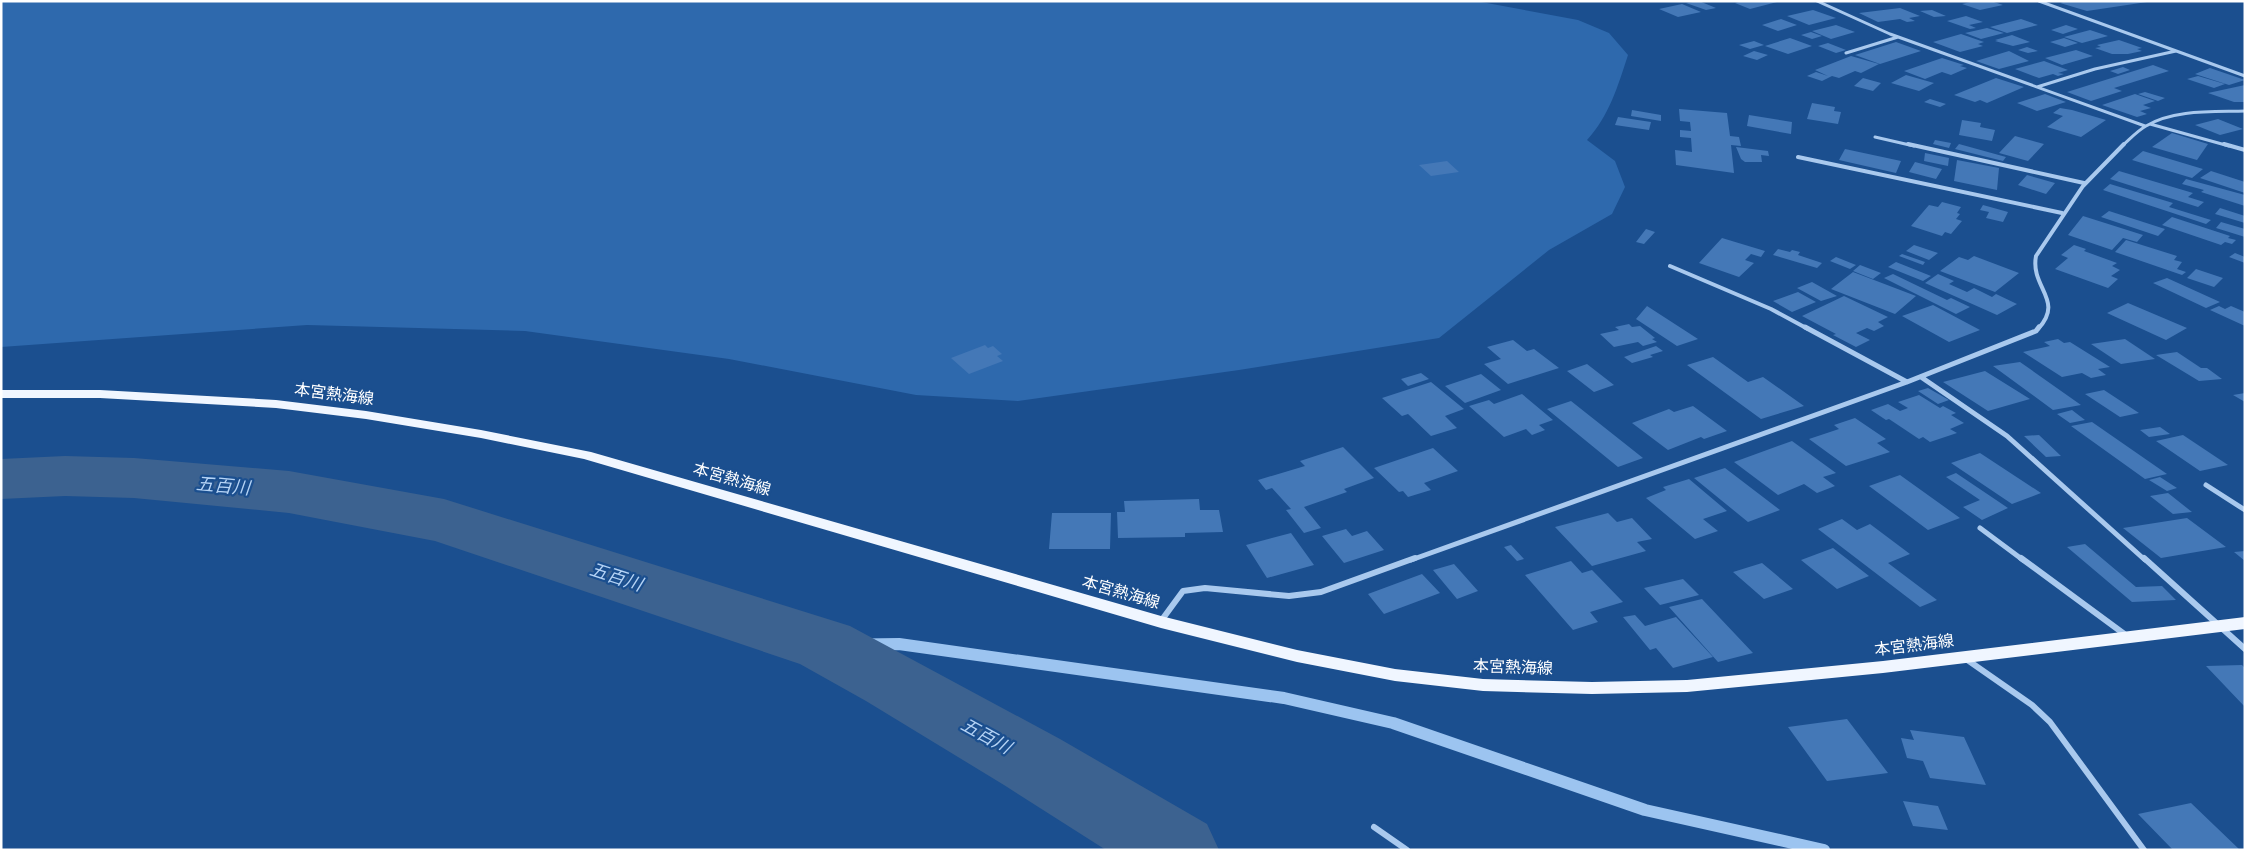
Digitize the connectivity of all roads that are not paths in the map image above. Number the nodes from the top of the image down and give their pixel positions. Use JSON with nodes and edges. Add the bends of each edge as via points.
{"nodes":[{"id":1,"x":1817,"y":1,"type":"edge"},
{"id":2,"x":2039,"y":1,"type":"edge"},
{"id":3,"x":1899,"y":37,"type":"junction"},
{"id":4,"x":2176,"y":51,"type":"junction"},
{"id":5,"x":1846,"y":53,"type":"dead end"},
{"id":6,"x":2245,"y":76,"type":"edge"},
{"id":7,"x":2037,"y":88,"type":"junction"},
{"id":8,"x":2245,"y":111,"type":"edge"},
{"id":9,"x":2147,"y":125,"type":"junction"},
{"id":10,"x":1875,"y":137,"type":"dead end"},
{"id":11,"x":2245,"y":150,"type":"edge"},
{"id":12,"x":1798,"y":157,"type":"dead end"},
{"id":13,"x":2084,"y":183,"type":"junction"},
{"id":14,"x":2062,"y":213,"type":"junction"},
{"id":15,"x":1670,"y":266,"type":"dead end"},
{"id":16,"x":1921,"y":377,"type":"junction"},
{"id":17,"x":1908,"y":382,"type":"junction"},
{"id":18,"x":1,"y":394,"type":"edge"},
{"id":19,"x":2206,"y":485,"type":"dead end"},
{"id":20,"x":2245,"y":510,"type":"edge"},
{"id":21,"x":1980,"y":528,"type":"dead end"},
{"id":22,"x":1160,"y":622,"type":"junction"},
{"id":23,"x":2245,"y":623,"type":"edge"},
{"id":24,"x":2220,"y":627,"type":"junction"},
{"id":25,"x":2128,"y":637,"type":"junction"},
{"id":26,"x":2245,"y":649,"type":"edge"},
{"id":27,"x":1961,"y":656,"type":"junction"},
{"id":28,"x":1374,"y":827,"type":"dead end"},
{"id":29,"x":1407,"y":850,"type":"edge"},
{"id":30,"x":2144,"y":850,"type":"edge"}],
"edges":[{"from":1,"to":3,"type":"street"},
{"from":2,"to":4,"type":"street"},
{"from":3,"to":5,"type":"street"},
{"from":3,"to":7,"type":"street"},
{"from":4,"to":6,"type":"street"},
{"from":4,"to":7,"type":"street","via":[[2088,71]]},
{"from":7,"to":9,"type":"street"},
{"from":8,"to":9,"type":"street","via":[[2184,115]]},
{"from":9,"to":11,"type":"street"},
{"from":9,"to":13,"type":"street","via":[[2107,156]]},
{"from":10,"to":13,"type":"street"},
{"from":12,"to":14,"type":"street"},
{"from":13,"to":14,"type":"street"},
{"from":14,"to":16,"type":"street","via":[[2036,257],[2036,277],[2049,305],[2047,322],[2036,331]]},
{"from":15,"to":17,"type":"street","via":[[1771,309]]},
{"from":16,"to":17,"type":"street"},
{"from":16,"to":24,"type":"street","via":[[2007,436]]},
{"from":17,"to":22,"type":"street","via":[[1321,592],[1289,596],[1205,588],[1183,591]]},
{"from":18,"to":22,"type":"main road","name":"本宮熱海線","via":[[100,394],[276,404],[481,434],[586,455]]},
{"from":19,"to":20,"type":"street"},
{"from":21,"to":25,"type":"street"},
{"from":22,"to":27,"type":"main road","name":"本宮熱海線","via":[[1296,656],[1395,675],[1483,685],[1687,686]]},
{"from":23,"to":24,"type":"main road","name":"本宮熱海線"},
{"from":24,"to":25,"type":"main road","name":"本宮熱海線"},
{"from":24,"to":26,"type":"street"},
{"from":25,"to":27,"type":"main road","name":"本宮熱海線"},
{"from":27,"to":30,"type":"street","via":[[2032,705],[2050,722]]},
{"from":28,"to":29,"type":"street"}]}
